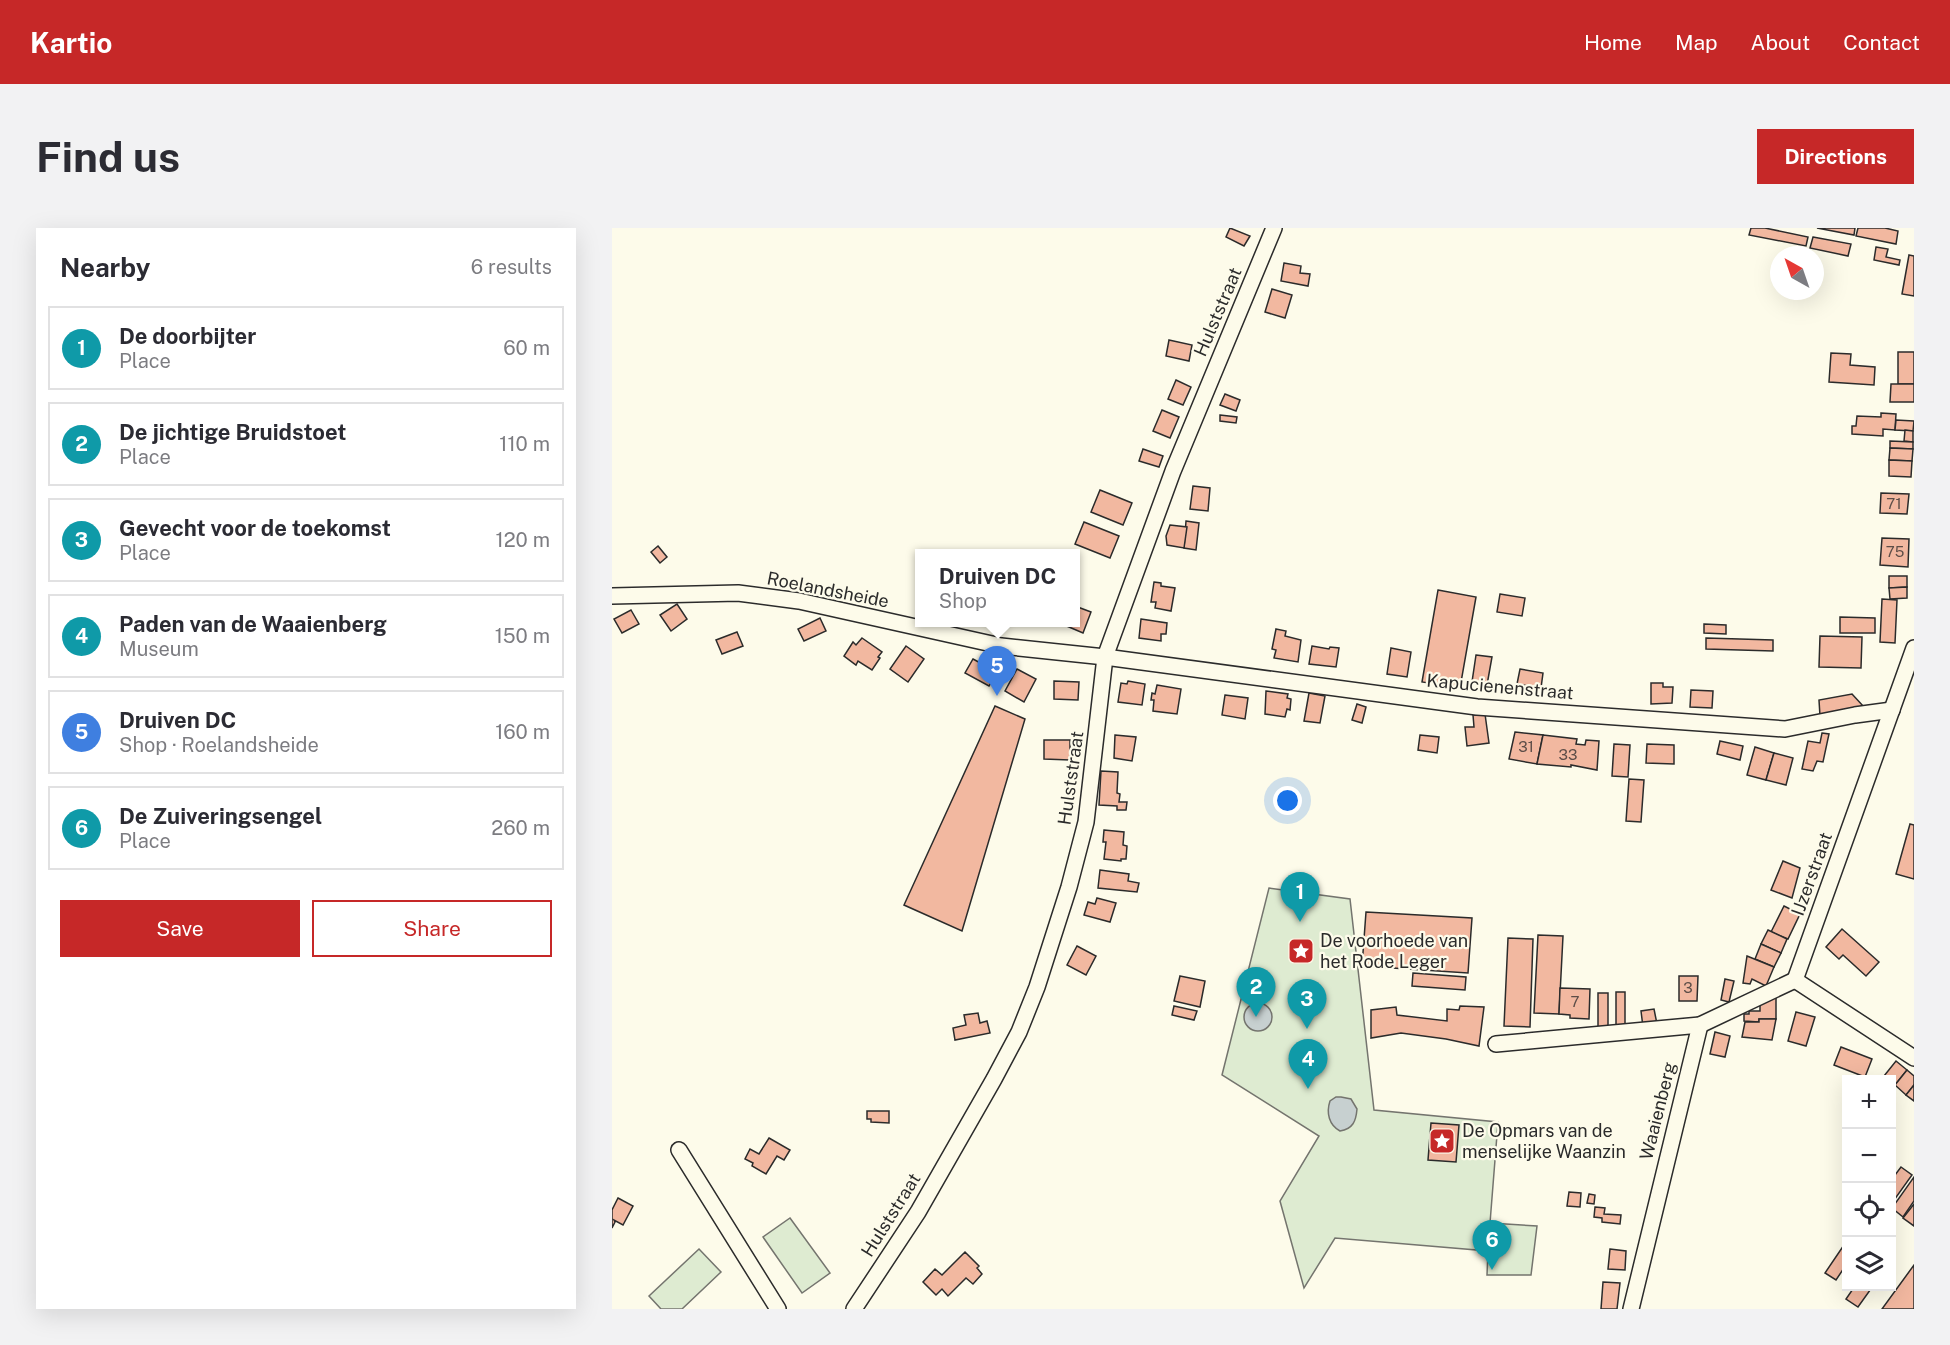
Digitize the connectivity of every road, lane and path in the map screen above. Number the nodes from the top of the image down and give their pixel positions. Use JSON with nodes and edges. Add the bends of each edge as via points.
{"nodes":[{"id":1,"x":1274,"y":228,"type":"edge"},
{"id":2,"x":612,"y":596,"type":"edge"},
{"id":3,"x":915,"y":627,"type":"edge"},
{"id":4,"x":916,"y":627,"type":"edge"},
{"id":5,"x":1914,"y":648,"type":"edge"},
{"id":6,"x":1105,"y":657,"type":"junction"},
{"id":7,"x":1892,"y":710,"type":"junction"},
{"id":8,"x":1795,"y":980,"type":"junction"},
{"id":9,"x":1700,"y":1025,"type":"junction"},
{"id":10,"x":1496,"y":1044,"type":"dead end"},
{"id":11,"x":1914,"y":1058,"type":"edge"},
{"id":12,"x":679,"y":1150,"type":"dead end"},
{"id":13,"x":778,"y":1309,"type":"edge"},
{"id":14,"x":854,"y":1309,"type":"edge"},
{"id":15,"x":1631,"y":1309,"type":"edge"}],
"edges":[{"from":1,"to":6,"type":"street","name":"Hulststraat","via":[[1173,471]]},
{"from":2,"to":3,"type":"street","name":"Roelandsheide","via":[[738,593],[799,601]]},
{"from":4,"to":6,"type":"street","name":"Roelandsheide","via":[[1001,646]]},
{"from":5,"to":7,"type":"street","name":"IJzerstraat"},
{"from":6,"to":7,"type":"street","name":"Kapucienenstraat","via":[[1477,707],[1785,729]]},
{"from":6,"to":14,"type":"street","name":"Hulststraat","via":[[1086,822],[1037,987],[994,1079],[918,1212]]},
{"from":7,"to":8,"type":"street","name":"IJzerstraat"},
{"from":8,"to":9,"type":"street"},
{"from":8,"to":11,"type":"street"},
{"from":9,"to":10,"type":"street"},
{"from":9,"to":15,"type":"street","name":"Waaienberg"},
{"from":12,"to":13,"type":"street"}]}
